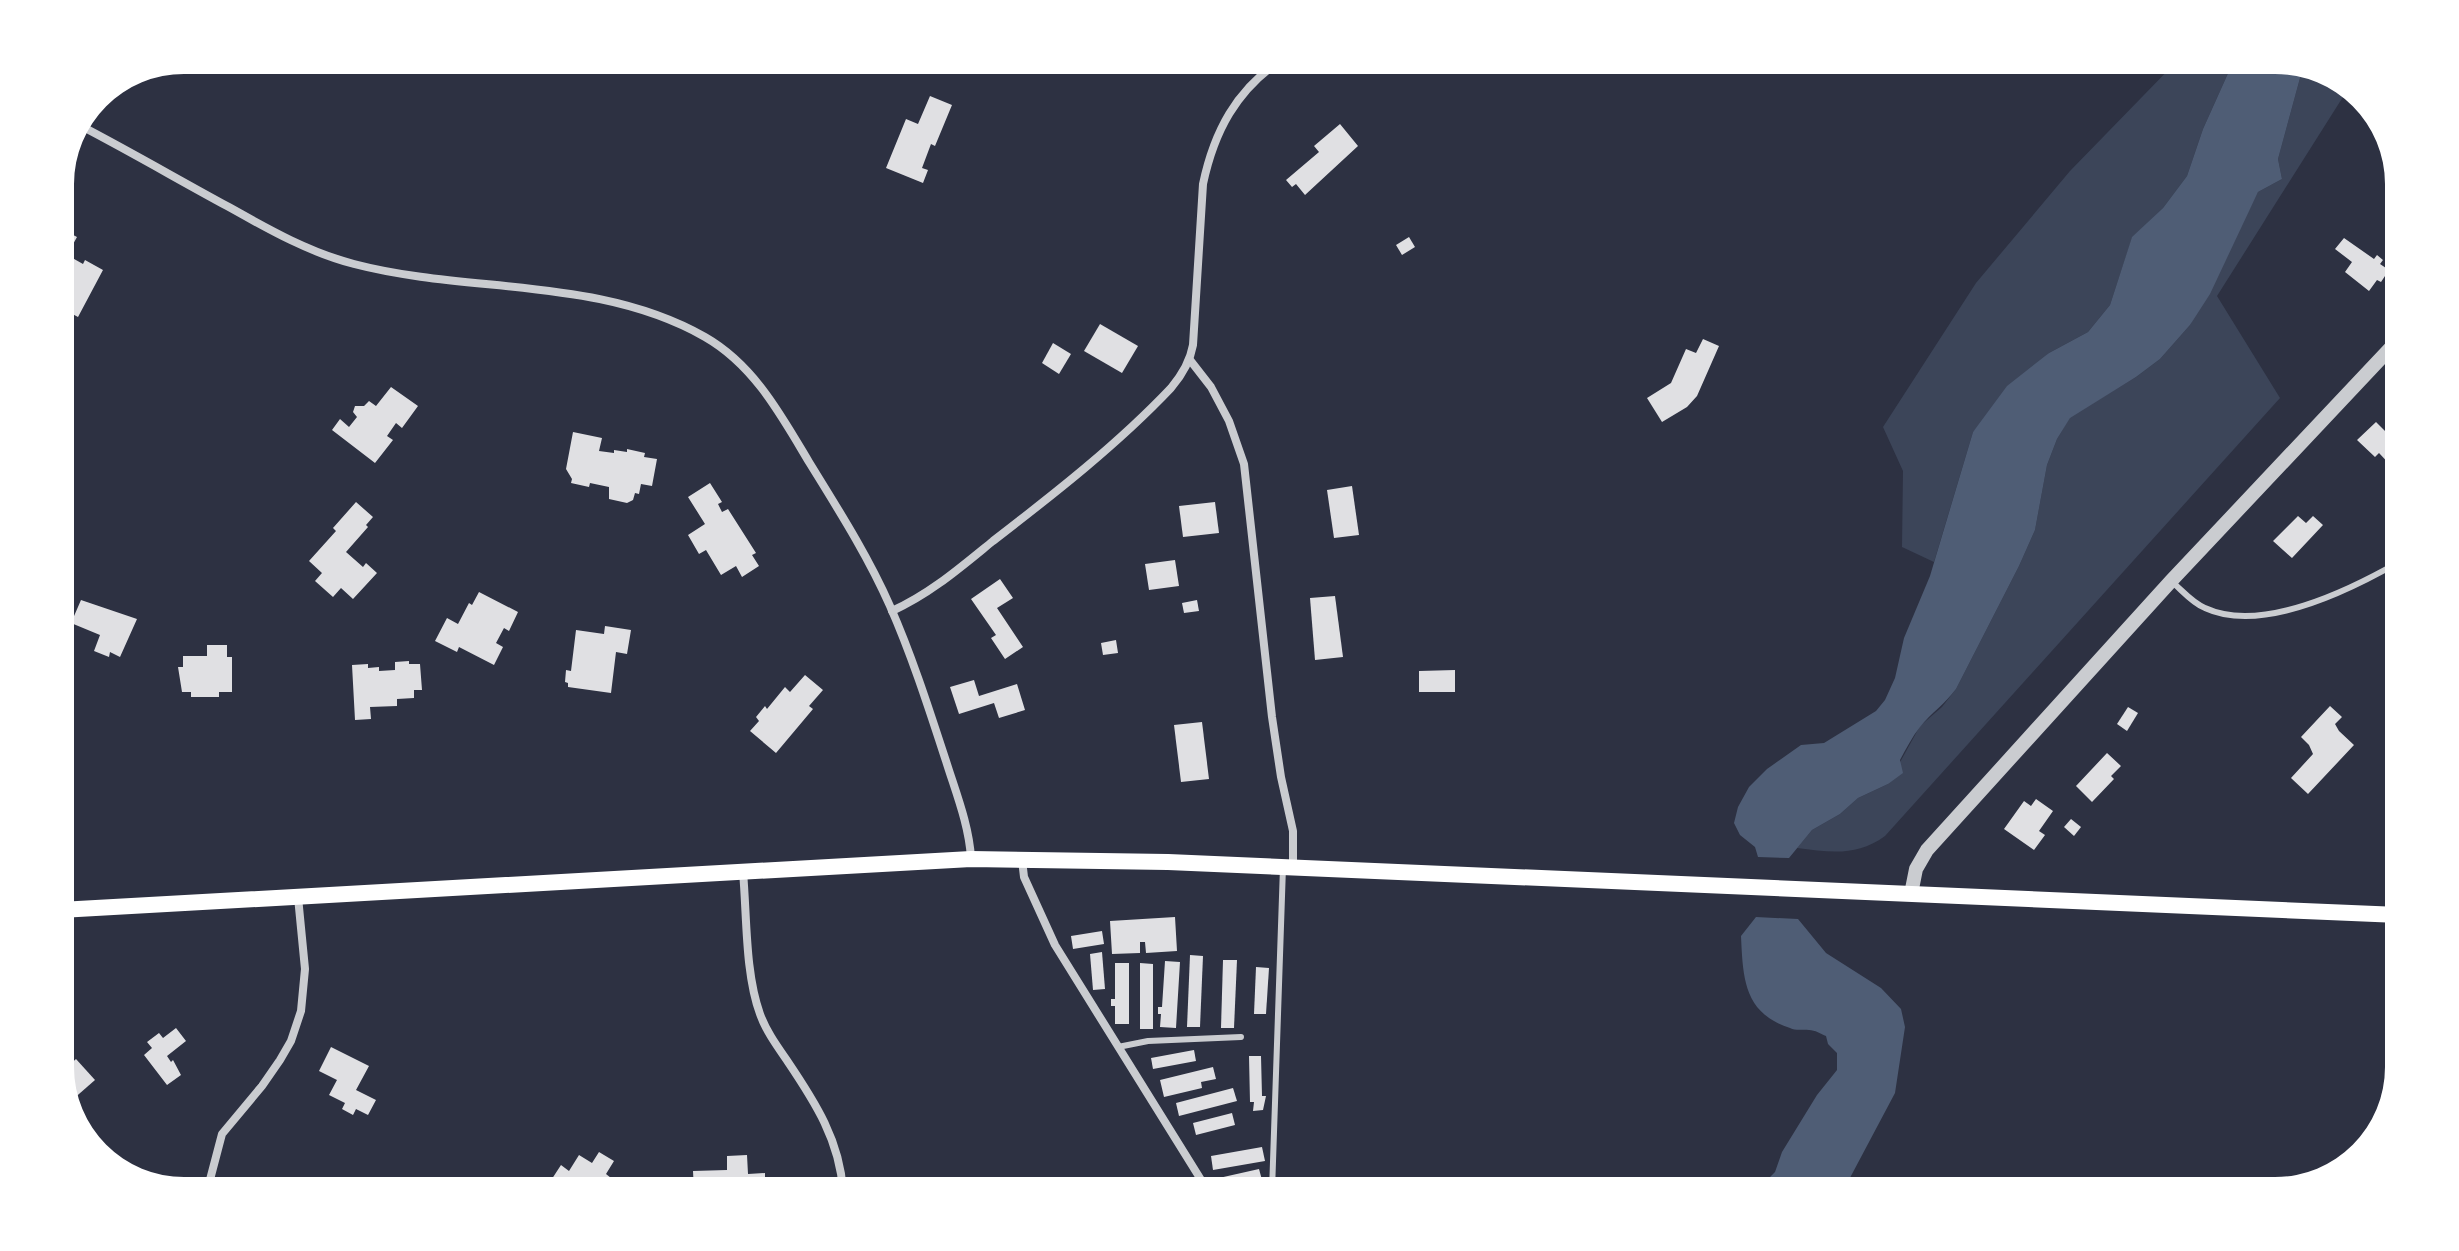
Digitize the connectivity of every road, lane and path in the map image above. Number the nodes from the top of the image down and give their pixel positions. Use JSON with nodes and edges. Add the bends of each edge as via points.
{"nodes":[{"id":1,"x":1263,"y":74,"type":"edge"},
{"id":2,"x":89,"y":130,"type":"edge"},
{"id":3,"x":2385,"y":354,"type":"edge"},
{"id":4,"x":1190,"y":360,"type":"junction"},
{"id":5,"x":2385,"y":569,"type":"edge"},
{"id":6,"x":2171,"y":581,"type":"junction"},
{"id":7,"x":892,"y":611,"type":"junction"},
{"id":8,"x":971,"y":859,"type":"junction"},
{"id":9,"x":1022,"y":859,"type":"junction"},
{"id":10,"x":1288,"y":867,"type":"junction"},
{"id":11,"x":743,"y":871,"type":"junction"},
{"id":12,"x":1911,"y":894,"type":"junction"},
{"id":13,"x":298,"y":896,"type":"junction"},
{"id":14,"x":74,"y":909,"type":"edge"},
{"id":15,"x":2385,"y":914,"type":"edge"},
{"id":16,"x":1241,"y":1037,"type":"dead end"},
{"id":17,"x":1118,"y":1047,"type":"junction"},
{"id":18,"x":211,"y":1177,"type":"edge"},
{"id":19,"x":841,"y":1177,"type":"edge"},
{"id":20,"x":1199,"y":1177,"type":"edge"},
{"id":21,"x":1273,"y":1177,"type":"edge"}],
"edges":[{"from":1,"to":4,"type":"street","via":[[1235,103],[1208,161]]},
{"from":2,"to":7,"type":"street","via":[[321,254],[392,272],[604,300],[670,321],[716,343],[742,364],[775,406]]},
{"from":3,"to":6,"type":"street"},
{"from":4,"to":7,"type":"street","via":[[1172,387],[1061,486],[924,595]]},
{"from":4,"to":10,"type":"street","via":[[1223,410],[1244,464],[1272,717],[1293,831]]},
{"from":5,"to":6,"type":"lane","via":[[2321,599],[2255,615],[2205,609]]},
{"from":6,"to":12,"type":"street","via":[[1927,850]]},
{"from":7,"to":8,"type":"street","via":[[947,765],[968,831]]},
{"from":8,"to":9,"type":"main road"},
{"from":8,"to":11,"type":"main road"},
{"from":9,"to":10,"type":"main road"},
{"from":9,"to":17,"type":"street","via":[[1024,877],[1055,945]]},
{"from":10,"to":12,"type":"main road"},
{"from":10,"to":21,"type":"lane"},
{"from":11,"to":13,"type":"main road"},
{"from":11,"to":19,"type":"street","via":[[760,1015],[825,1120]]},
{"from":12,"to":15,"type":"main road"},
{"from":13,"to":14,"type":"main road"},
{"from":13,"to":18,"type":"street","via":[[305,984],[297,1024],[272,1073],[222,1134]]},
{"from":16,"to":17,"type":"lane"},
{"from":17,"to":20,"type":"street"}]}
